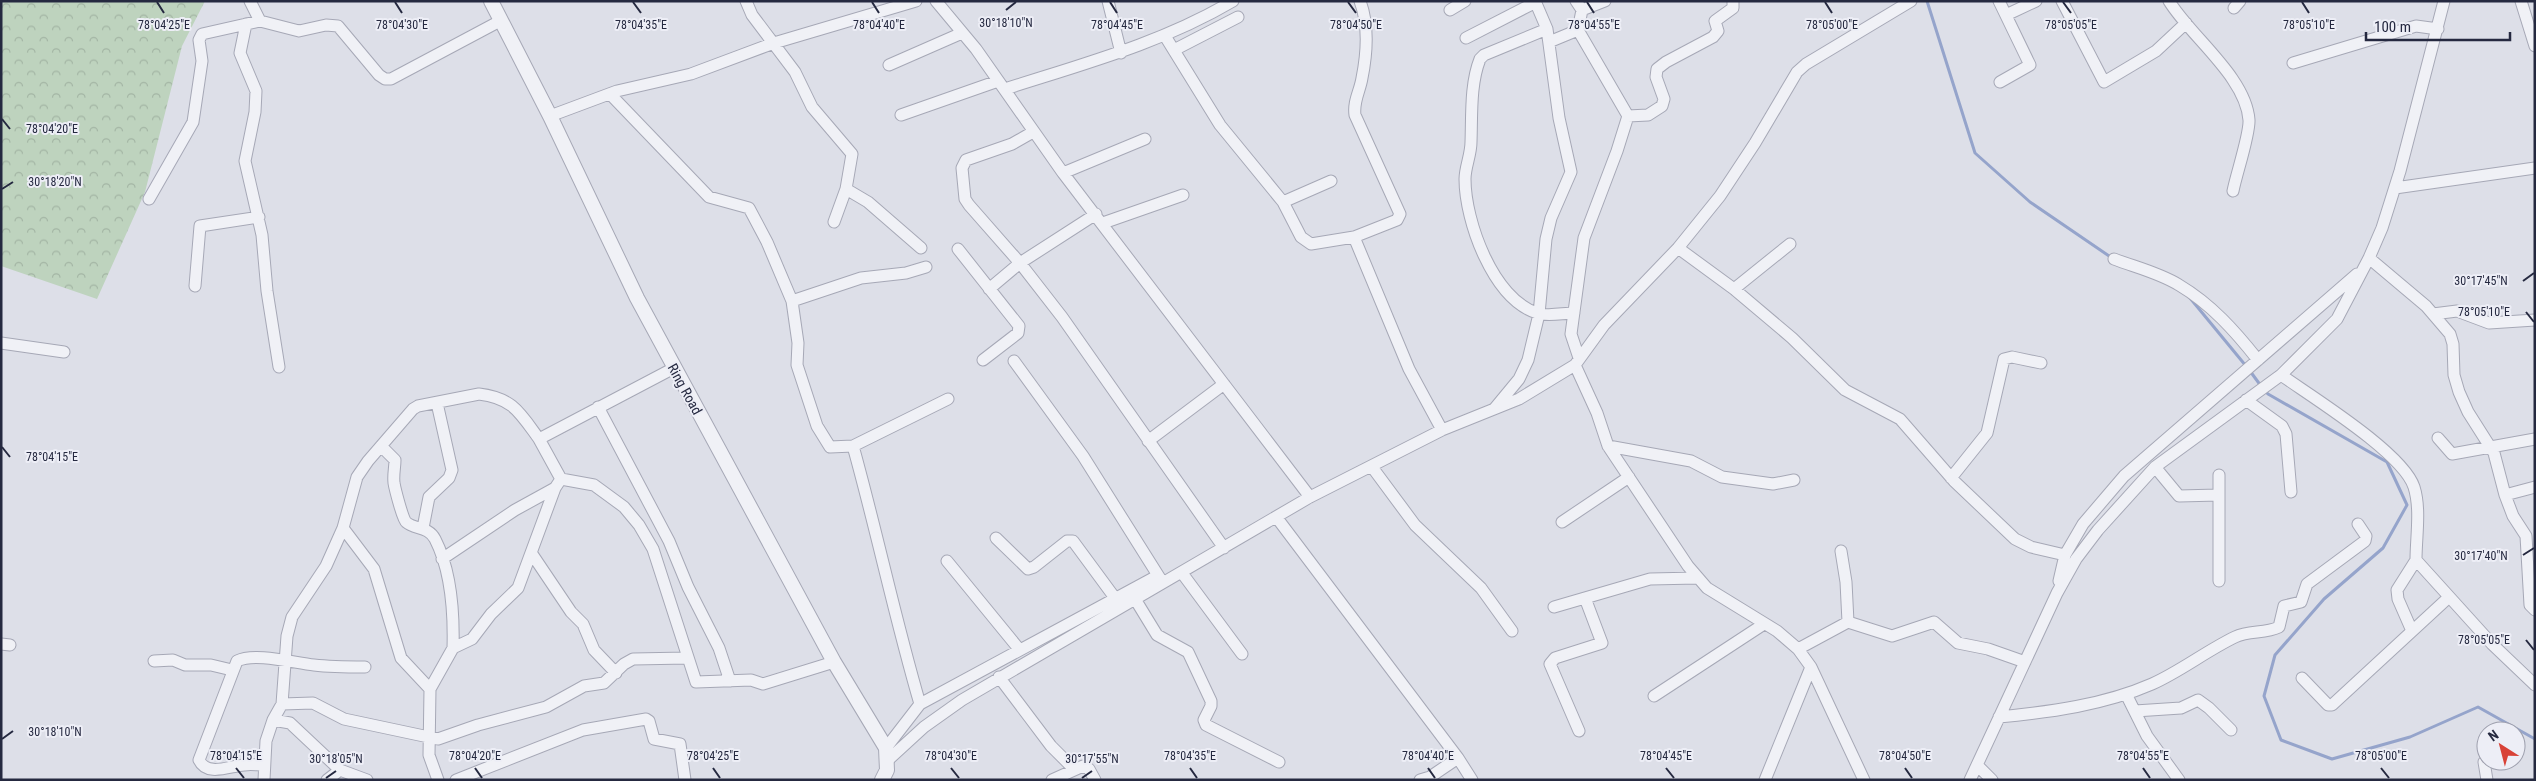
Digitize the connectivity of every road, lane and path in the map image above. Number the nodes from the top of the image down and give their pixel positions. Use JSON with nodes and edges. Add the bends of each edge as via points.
{"nodes":[{"id":1,"x":250,"y":1,"type":"edge"},
{"id":2,"x":490,"y":1,"type":"edge"},
{"id":3,"x":746,"y":1,"type":"edge"},
{"id":4,"x":916,"y":1,"type":"edge"},
{"id":5,"x":936,"y":1,"type":"edge"},
{"id":6,"x":1108,"y":1,"type":"edge"},
{"id":7,"x":1233,"y":1,"type":"edge"},
{"id":8,"x":1360,"y":1,"type":"edge"},
{"id":9,"x":1465,"y":1,"type":"edge"},
{"id":10,"x":1605,"y":1,"type":"edge"},
{"id":11,"x":1733,"y":1,"type":"edge"},
{"id":12,"x":1911,"y":1,"type":"edge"},
{"id":13,"x":1999,"y":1,"type":"edge"},
{"id":14,"x":2036,"y":1,"type":"edge"},
{"id":15,"x":2062,"y":1,"type":"edge"},
{"id":16,"x":2169,"y":1,"type":"edge"},
{"id":17,"x":2444,"y":1,"type":"edge"},
{"id":18,"x":2521,"y":1,"type":"edge"},
{"id":19,"x":1536,"y":2,"type":"edge"},
{"id":20,"x":1579,"y":6,"type":"edge"},
{"id":21,"x":1450,"y":10,"type":"dead end"},
{"id":22,"x":2006,"y":15,"type":"junction"},
{"id":23,"x":1238,"y":17,"type":"dead end"},
{"id":24,"x":260,"y":21,"type":"junction"},
{"id":25,"x":500,"y":21,"type":"junction"},
{"id":26,"x":2186,"y":23,"type":"junction"},
{"id":27,"x":246,"y":24,"type":"junction"},
{"id":28,"x":1547,"y":29,"type":"junction"},
{"id":29,"x":2438,"y":29,"type":"junction"},
{"id":30,"x":1578,"y":30,"type":"junction"},
{"id":31,"x":962,"y":33,"type":"junction"},
{"id":32,"x":1165,"y":36,"type":"junction"},
{"id":33,"x":1466,"y":38,"type":"dead end"},
{"id":34,"x":2534,"y":39,"type":"edge"},
{"id":35,"x":1549,"y":42,"type":"junction"},
{"id":36,"x":774,"y":43,"type":"junction"},
{"id":37,"x":1174,"y":50,"type":"junction"},
{"id":38,"x":1121,"y":53,"type":"junction"},
{"id":39,"x":2293,"y":63,"type":"dead end"},
{"id":40,"x":889,"y":65,"type":"dead end"},
{"id":41,"x":2000,"y":82,"type":"dead end"},
{"id":42,"x":1001,"y":85,"type":"junction"},
{"id":43,"x":610,"y":94,"type":"junction"},
{"id":44,"x":901,"y":115,"type":"dead end"},
{"id":45,"x":550,"y":116,"type":"junction"},
{"id":46,"x":1628,"y":116,"type":"junction"},
{"id":47,"x":1034,"y":132,"type":"junction"},
{"id":48,"x":1145,"y":139,"type":"dead end"},
{"id":49,"x":2535,"y":168,"type":"edge"},
{"id":50,"x":1063,"y":173,"type":"junction"},
{"id":51,"x":1330,"y":181,"type":"dead end"},
{"id":52,"x":846,"y":188,"type":"junction"},
{"id":53,"x":2395,"y":188,"type":"junction"},
{"id":54,"x":2233,"y":191,"type":"dead end"},
{"id":55,"x":1182,"y":195,"type":"dead end"},
{"id":56,"x":149,"y":199,"type":"dead end"},
{"id":57,"x":1283,"y":202,"type":"junction"},
{"id":58,"x":259,"y":217,"type":"junction"},
{"id":59,"x":1099,"y":218,"type":"junction"},
{"id":60,"x":834,"y":222,"type":"dead end"},
{"id":61,"x":1354,"y":238,"type":"junction"},
{"id":62,"x":1790,"y":244,"type":"dead end"},
{"id":63,"x":921,"y":248,"type":"dead end"},
{"id":64,"x":958,"y":248,"type":"dead end"},
{"id":65,"x":1678,"y":248,"type":"junction"},
{"id":66,"x":2369,"y":258,"type":"junction"},
{"id":67,"x":2114,"y":259,"type":"dead end"},
{"id":68,"x":1020,"y":262,"type":"junction"},
{"id":69,"x":926,"y":267,"type":"dead end"},
{"id":70,"x":2362,"y":270,"type":"junction"},
{"id":71,"x":195,"y":286,"type":"dead end"},
{"id":72,"x":989,"y":289,"type":"junction"},
{"id":73,"x":1734,"y":289,"type":"junction"},
{"id":74,"x":792,"y":302,"type":"junction"},
{"id":75,"x":1574,"y":313,"type":"junction"},
{"id":76,"x":1539,"y":314,"type":"junction"},
{"id":77,"x":2433,"y":314,"type":"junction"},
{"id":78,"x":2535,"y":320,"type":"edge"},
{"id":79,"x":1,"y":343,"type":"edge"},
{"id":80,"x":64,"y":352,"type":"dead end"},
{"id":81,"x":983,"y":360,"type":"dead end"},
{"id":82,"x":1014,"y":361,"type":"dead end"},
{"id":83,"x":1577,"y":362,"type":"junction"},
{"id":84,"x":2255,"y":362,"type":"junction"},
{"id":85,"x":2041,"y":363,"type":"dead end"},
{"id":86,"x":279,"y":368,"type":"dead end"},
{"id":87,"x":674,"y":368,"type":"junction"},
{"id":88,"x":2281,"y":375,"type":"junction"},
{"id":89,"x":1224,"y":384,"type":"junction"},
{"id":90,"x":2250,"y":397,"type":"junction"},
{"id":91,"x":948,"y":398,"type":"dead end"},
{"id":92,"x":437,"y":402,"type":"junction"},
{"id":93,"x":598,"y":408,"type":"junction"},
{"id":94,"x":1493,"y":410,"type":"junction"},
{"id":95,"x":1442,"y":430,"type":"junction"},
{"id":96,"x":2438,"y":438,"type":"dead end"},
{"id":97,"x":538,"y":439,"type":"junction"},
{"id":98,"x":2535,"y":439,"type":"edge"},
{"id":99,"x":1148,"y":441,"type":"junction"},
{"id":100,"x":381,"y":446,"type":"junction"},
{"id":101,"x":853,"y":446,"type":"junction"},
{"id":102,"x":1608,"y":446,"type":"junction"},
{"id":103,"x":2490,"y":447,"type":"junction"},
{"id":104,"x":1372,"y":467,"type":"junction"},
{"id":105,"x":2155,"y":467,"type":"junction"},
{"id":106,"x":2219,"y":475,"type":"dead end"},
{"id":107,"x":1629,"y":477,"type":"junction"},
{"id":108,"x":1951,"y":478,"type":"junction"},
{"id":109,"x":1794,"y":480,"type":"dead end"},
{"id":110,"x":558,"y":483,"type":"junction"},
{"id":111,"x":2535,"y":487,"type":"edge"},
{"id":112,"x":2291,"y":492,"type":"dead end"},
{"id":113,"x":2505,"y":495,"type":"junction"},
{"id":114,"x":2218,"y":496,"type":"junction"},
{"id":115,"x":1310,"y":497,"type":"junction"},
{"id":116,"x":1277,"y":518,"type":"junction"},
{"id":117,"x":1562,"y":522,"type":"dead end"},
{"id":118,"x":2358,"y":524,"type":"dead end"},
{"id":119,"x":343,"y":528,"type":"junction"},
{"id":120,"x":423,"y":528,"type":"junction"},
{"id":121,"x":996,"y":538,"type":"dead end"},
{"id":122,"x":1224,"y":548,"type":"junction"},
{"id":123,"x":1841,"y":551,"type":"dead end"},
{"id":124,"x":532,"y":554,"type":"junction"},
{"id":125,"x":2065,"y":555,"type":"junction"},
{"id":126,"x":442,"y":558,"type":"junction"},
{"id":127,"x":2416,"y":560,"type":"junction"},
{"id":128,"x":947,"y":561,"type":"dead end"},
{"id":129,"x":1182,"y":573,"type":"junction"},
{"id":130,"x":1697,"y":578,"type":"junction"},
{"id":131,"x":1160,"y":580,"type":"junction"},
{"id":132,"x":2219,"y":581,"type":"dead end"},
{"id":133,"x":2057,"y":593,"type":"junction"},
{"id":134,"x":1115,"y":598,"type":"junction"},
{"id":135,"x":1585,"y":598,"type":"junction"},
{"id":136,"x":2448,"y":598,"type":"junction"},
{"id":137,"x":1135,"y":599,"type":"junction"},
{"id":138,"x":1554,"y":607,"type":"dead end"},
{"id":139,"x":2535,"y":610,"type":"edge"},
{"id":140,"x":1848,"y":622,"type":"junction"},
{"id":141,"x":1764,"y":624,"type":"junction"},
{"id":142,"x":1512,"y":631,"type":"dead end"},
{"id":143,"x":2412,"y":631,"type":"junction"},
{"id":144,"x":453,"y":648,"type":"junction"},
{"id":145,"x":1019,"y":649,"type":"junction"},
{"id":146,"x":1798,"y":649,"type":"junction"},
{"id":147,"x":1242,"y":654,"type":"dead end"},
{"id":148,"x":687,"y":658,"type":"junction"},
{"id":149,"x":287,"y":660,"type":"junction"},
{"id":150,"x":154,"y":661,"type":"dead end"},
{"id":151,"x":834,"y":662,"type":"junction"},
{"id":152,"x":2025,"y":662,"type":"junction"},
{"id":153,"x":365,"y":667,"type":"dead end"},
{"id":154,"x":1811,"y":667,"type":"junction"},
{"id":155,"x":232,"y":670,"type":"junction"},
{"id":156,"x":616,"y":673,"type":"junction"},
{"id":157,"x":999,"y":677,"type":"junction"},
{"id":158,"x":2302,"y":678,"type":"dead end"},
{"id":159,"x":2532,"y":678,"type":"edge"},
{"id":160,"x":730,"y":681,"type":"junction"},
{"id":161,"x":430,"y":689,"type":"junction"},
{"id":162,"x":2126,"y":694,"type":"junction"},
{"id":163,"x":1654,"y":696,"type":"dead end"},
{"id":164,"x":282,"y":704,"type":"junction"},
{"id":165,"x":920,"y":704,"type":"junction"},
{"id":166,"x":2135,"y":712,"type":"junction"},
{"id":167,"x":1999,"y":717,"type":"junction"},
{"id":168,"x":273,"y":720,"type":"junction"},
{"id":169,"x":2231,"y":730,"type":"dead end"},
{"id":170,"x":1579,"y":731,"type":"dead end"},
{"id":171,"x":430,"y":739,"type":"junction"},
{"id":172,"x":1458,"y":758,"type":"junction"},
{"id":173,"x":1279,"y":762,"type":"dead end"},
{"id":174,"x":264,"y":765,"type":"junction"},
{"id":175,"x":1977,"y":765,"type":"junction"},
{"id":176,"x":887,"y":768,"type":"edge"},
{"id":177,"x":1073,"y":768,"type":"junction"},
{"id":178,"x":340,"y":770,"type":"junction"},
{"id":179,"x":484,"y":774,"type":"edge"},
{"id":180,"x":264,"y":780,"type":"edge"},
{"id":181,"x":327,"y":780,"type":"edge"},
{"id":182,"x":367,"y":780,"type":"edge"},
{"id":183,"x":438,"y":780,"type":"edge"},
{"id":184,"x":456,"y":780,"type":"edge"},
{"id":185,"x":686,"y":780,"type":"edge"},
{"id":186,"x":1052,"y":780,"type":"edge"},
{"id":187,"x":1095,"y":780,"type":"edge"},
{"id":188,"x":1420,"y":780,"type":"edge"},
{"id":189,"x":1472,"y":780,"type":"edge"},
{"id":190,"x":1765,"y":780,"type":"edge"},
{"id":191,"x":1864,"y":780,"type":"edge"},
{"id":192,"x":1970,"y":780,"type":"edge"},
{"id":193,"x":1992,"y":780,"type":"edge"},
{"id":194,"x":2179,"y":780,"type":"edge"}],
"edges":[{"from":1,"to":24,"type":"street"},
{"from":2,"to":25,"type":"street","name":"Ring Road"},
{"from":3,"to":36,"type":"street","via":[[752,15]]},
{"from":4,"to":36,"type":"street"},
{"from":5,"to":31,"type":"street"},
{"from":6,"to":38,"type":"street"},
{"from":7,"to":32,"type":"street"},
{"from":8,"to":61,"type":"street","via":[[1367,24],[1363,71],[1354,116],[1400,214],[1397,220]]},
{"from":9,"to":21,"type":"street"},
{"from":10,"to":20,"type":"street"},
{"from":11,"to":46,"type":"street","via":[[1732,8],[1715,21],[1718,31],[1713,37],[1658,69],[1656,77],[1664,99],[1662,106],[1648,115]]},
{"from":12,"to":65,"type":"street","via":[[1797,72],[1720,196]]},
{"from":13,"to":22,"type":"street"},
{"from":14,"to":22,"type":"street"},
{"from":15,"to":26,"type":"street","via":[[2104,82],[2156,51]]},
{"from":16,"to":26,"type":"street"},
{"from":17,"to":29,"type":"street"},
{"from":18,"to":34,"type":"street"},
{"from":19,"to":28,"type":"street"},
{"from":19,"to":33,"type":"street"},
{"from":20,"to":30,"type":"street"},
{"from":22,"to":41,"type":"street","via":[[2030,66]]},
{"from":23,"to":37,"type":"street"},
{"from":24,"to":25,"type":"street","via":[[299,31],[326,25],[338,26],[385,79],[397,76]]},
{"from":24,"to":27,"type":"street"},
{"from":25,"to":45,"type":"street","name":"Ring Road"},
{"from":26,"to":54,"type":"street","via":[[2235,82],[2245,104],[2249,121]]},
{"from":27,"to":56,"type":"street","via":[[202,34],[199,38],[202,61],[193,122]]},
{"from":27,"to":58,"type":"street","via":[[240,50],[256,91],[256,112],[245,161]]},
{"from":28,"to":35,"type":"street"},
{"from":28,"to":76,"type":"street","via":[[1480,59],[1473,102],[1471,153],[1464,178],[1477,240],[1500,284],[1526,309]]},
{"from":29,"to":39,"type":"street","via":[[2416,26]]},
{"from":29,"to":53,"type":"street"},
{"from":30,"to":35,"type":"street"},
{"from":30,"to":46,"type":"street"},
{"from":31,"to":40,"type":"street"},
{"from":31,"to":42,"type":"street"},
{"from":32,"to":37,"type":"street"},
{"from":32,"to":38,"type":"street"},
{"from":35,"to":76,"type":"street","via":[[1559,118],[1571,172],[1551,218],[1546,239]]},
{"from":36,"to":43,"type":"street","via":[[691,74]]},
{"from":36,"to":52,"type":"street","via":[[795,72],[812,107],[852,154]]},
{"from":37,"to":57,"type":"street","via":[[1220,125]]},
{"from":38,"to":42,"type":"street"},
{"from":42,"to":44,"type":"street"},
{"from":42,"to":47,"type":"street"},
{"from":43,"to":45,"type":"street"},
{"from":43,"to":74,"type":"street","via":[[709,197],[749,208]]},
{"from":45,"to":87,"type":"street","name":"Ring Road","via":[[622,268]]},
{"from":46,"to":75,"type":"street","via":[[1584,238]]},
{"from":47,"to":50,"type":"street"},
{"from":47,"to":68,"type":"street","via":[[1012,144],[970,157],[962,168],[969,205]]},
{"from":48,"to":50,"type":"street"},
{"from":49,"to":53,"type":"street"},
{"from":50,"to":59,"type":"street"},
{"from":51,"to":57,"type":"street"},
{"from":52,"to":60,"type":"street"},
{"from":52,"to":63,"type":"street","via":[[868,202]]},
{"from":53,"to":66,"type":"street"},
{"from":55,"to":59,"type":"street"},
{"from":57,"to":61,"type":"street","via":[[1301,237],[1309,244]]},
{"from":58,"to":71,"type":"street","via":[[200,226]]},
{"from":58,"to":86,"type":"street"},
{"from":59,"to":68,"type":"street"},
{"from":59,"to":89,"type":"street"},
{"from":61,"to":95,"type":"street","via":[[1409,368]]},
{"from":62,"to":73,"type":"street"},
{"from":64,"to":72,"type":"street"},
{"from":65,"to":73,"type":"street"},
{"from":65,"to":83,"type":"street","via":[[1604,325]]},
{"from":66,"to":70,"type":"street"},
{"from":66,"to":77,"type":"street"},
{"from":67,"to":84,"type":"street","via":[[2180,285],[2235,330]]},
{"from":68,"to":72,"type":"street"},
{"from":68,"to":99,"type":"street"},
{"from":69,"to":74,"type":"street","via":[[906,273],[861,278]]},
{"from":70,"to":84,"type":"street"},
{"from":70,"to":88,"type":"street","via":[[2334,323]]},
{"from":72,"to":81,"type":"street","via":[[1020,329]]},
{"from":73,"to":108,"type":"street","via":[[1792,338],[1845,390],[1900,419]]},
{"from":74,"to":101,"type":"street","via":[[798,343],[797,365],[817,426],[830,447]]},
{"from":75,"to":76,"type":"street"},
{"from":75,"to":83,"type":"street","via":[[1571,341]]},
{"from":76,"to":94,"type":"street","via":[[1523,374]]},
{"from":77,"to":78,"type":"street","via":[[2454,310],[2489,323]]},
{"from":77,"to":103,"type":"street","via":[[2450,334],[2459,392]]},
{"from":79,"to":80,"type":"street"},
{"from":82,"to":131,"type":"street","via":[[1083,456]]},
{"from":83,"to":94,"type":"street","via":[[1519,399]]},
{"from":83,"to":102,"type":"street"},
{"from":84,"to":125,"type":"street","via":[[2124,476],[2083,524]]},
{"from":85,"to":108,"type":"street","via":[[2012,357],[2004,359],[1987,433]]},
{"from":87,"to":93,"type":"street"},
{"from":87,"to":151,"type":"street","name":"Ring Road"},
{"from":88,"to":90,"type":"street"},
{"from":88,"to":127,"type":"street","via":[[2356,429],[2396,461],[2408,476],[2416,502]]},
{"from":89,"to":99,"type":"street"},
{"from":89,"to":115,"type":"street"},
{"from":90,"to":105,"type":"street"},
{"from":90,"to":112,"type":"street","via":[[2286,434]]},
{"from":91,"to":101,"type":"street"},
{"from":92,"to":97,"type":"street","via":[[479,394],[502,398],[516,407]]},
{"from":92,"to":100,"type":"street","via":[[413,409]]},
{"from":92,"to":120,"type":"street","via":[[452,470],[449,478],[430,498]]},
{"from":93,"to":97,"type":"street"},
{"from":93,"to":160,"type":"street","via":[[669,541],[726,662]]},
{"from":94,"to":95,"type":"street"},
{"from":95,"to":104,"type":"street"},
{"from":96,"to":103,"type":"street","via":[[2452,454]]},
{"from":97,"to":110,"type":"street"},
{"from":98,"to":103,"type":"street"},
{"from":99,"to":122,"type":"street"},
{"from":100,"to":119,"type":"street","via":[[357,478]]},
{"from":100,"to":120,"type":"street","via":[[395,460],[393,481],[402,518]]},
{"from":101,"to":165,"type":"street"},
{"from":102,"to":107,"type":"street"},
{"from":102,"to":109,"type":"street","via":[[1691,461],[1722,477],[1773,484]]},
{"from":103,"to":113,"type":"street"},
{"from":104,"to":115,"type":"street"},
{"from":104,"to":142,"type":"street","via":[[1415,525],[1481,588]]},
{"from":105,"to":114,"type":"street","via":[[2179,496]]},
{"from":105,"to":133,"type":"street","via":[[2098,530],[2076,559]]},
{"from":106,"to":114,"type":"street"},
{"from":107,"to":117,"type":"street"},
{"from":107,"to":130,"type":"street"},
{"from":108,"to":125,"type":"street","via":[[2021,544]]},
{"from":110,"to":124,"type":"street"},
{"from":110,"to":126,"type":"street"},
{"from":110,"to":148,"type":"street","via":[[594,485],[624,507],[639,525],[653,549]]},
{"from":111,"to":113,"type":"street"},
{"from":113,"to":139,"type":"street","via":[[2526,536],[2530,605]]},
{"from":114,"to":132,"type":"street"},
{"from":115,"to":116,"type":"street"},
{"from":116,"to":122,"type":"street"},
{"from":116,"to":172,"type":"street"},
{"from":118,"to":162,"type":"street","via":[[2366,536],[2365,541],[2307,584],[2301,602],[2284,606],[2279,627],[2243,633],[2152,684]]},
{"from":119,"to":149,"type":"street","via":[[326,566],[294,611],[287,636]]},
{"from":119,"to":161,"type":"street","via":[[374,569],[401,658]]},
{"from":120,"to":126,"type":"street","via":[[435,539]]},
{"from":121,"to":134,"type":"street","via":[[1028,569],[1067,541],[1073,541]]},
{"from":122,"to":129,"type":"street"},
{"from":123,"to":140,"type":"street"},
{"from":124,"to":144,"type":"street","via":[[514,593],[491,614],[472,639]]},
{"from":124,"to":156,"type":"street","via":[[571,612],[583,624],[594,650]]},
{"from":125,"to":133,"type":"street"},
{"from":126,"to":144,"type":"street","via":[[454,609]]},
{"from":127,"to":136,"type":"street"},
{"from":127,"to":143,"type":"street","via":[[2397,590]]},
{"from":128,"to":145,"type":"street"},
{"from":129,"to":131,"type":"street"},
{"from":129,"to":147,"type":"street"},
{"from":130,"to":135,"type":"street","via":[[1650,579]]},
{"from":130,"to":141,"type":"street","via":[[1714,593]]},
{"from":131,"to":134,"type":"street"},
{"from":131,"to":137,"type":"street"},
{"from":133,"to":152,"type":"street"},
{"from":134,"to":145,"type":"street"},
{"from":135,"to":138,"type":"street"},
{"from":135,"to":170,"type":"street","via":[[1602,643],[1555,658],[1550,664]]},
{"from":136,"to":143,"type":"street"},
{"from":136,"to":159,"type":"street"},
{"from":137,"to":157,"type":"street"},
{"from":137,"to":173,"type":"street","via":[[1157,636],[1185,648],[1190,655],[1212,703],[1204,720],[1206,725]]},
{"from":140,"to":146,"type":"street"},
{"from":140,"to":152,"type":"street","via":[[1892,636],[1934,622],[1958,643]]},
{"from":141,"to":146,"type":"street"},
{"from":141,"to":163,"type":"street"},
{"from":143,"to":158,"type":"street","via":[[2332,705],[2328,705]]},
{"from":144,"to":161,"type":"street"},
{"from":145,"to":165,"type":"street"},
{"from":146,"to":154,"type":"street"},
{"from":148,"to":156,"type":"street","via":[[633,659]]},
{"from":148,"to":160,"type":"street","via":[[698,683]]},
{"from":149,"to":153,"type":"street","via":[[311,665]]},
{"from":149,"to":155,"type":"street","via":[[244,658],[237,661]]},
{"from":149,"to":164,"type":"street"},
{"from":150,"to":155,"type":"street","via":[[173,660],[185,665],[211,665]]},
{"from":151,"to":160,"type":"street","via":[[763,684],[751,680]]},
{"from":151,"to":176,"type":"street","name":"Ring Road"},
{"from":152,"to":167,"type":"street"},
{"from":154,"to":190,"type":"street"},
{"from":154,"to":191,"type":"street"},
{"from":155,"to":174,"type":"street","via":[[200,762],[217,769]]},
{"from":156,"to":171,"type":"street","via":[[604,683],[584,686],[546,707],[478,724],[438,740]]},
{"from":157,"to":176,"type":"street","via":[[924,727]]},
{"from":157,"to":177,"type":"street","via":[[1051,746]]},
{"from":161,"to":171,"type":"street"},
{"from":162,"to":166,"type":"street"},
{"from":162,"to":167,"type":"street","via":[[2059,710]]},
{"from":164,"to":168,"type":"street"},
{"from":164,"to":171,"type":"street","via":[[313,703],[344,719]]},
{"from":165,"to":176,"type":"street"},
{"from":166,"to":169,"type":"street","via":[[2181,708],[2198,700]]},
{"from":166,"to":194,"type":"street"},
{"from":167,"to":175,"type":"street"},
{"from":168,"to":174,"type":"street","via":[[266,740]]},
{"from":168,"to":178,"type":"street","via":[[290,723]]},
{"from":171,"to":183,"type":"street","via":[[429,755]]},
{"from":172,"to":188,"type":"street"},
{"from":172,"to":189,"type":"street"},
{"from":174,"to":180,"type":"street"},
{"from":175,"to":192,"type":"street"},
{"from":175,"to":193,"type":"street"},
{"from":177,"to":186,"type":"street"},
{"from":177,"to":187,"type":"street","via":[[1087,766]]},
{"from":178,"to":181,"type":"street"},
{"from":178,"to":182,"type":"street"},
{"from":179,"to":184,"type":"street"},
{"from":179,"to":185,"type":"street","via":[[583,730],[646,719],[654,739],[680,744]]}]}
